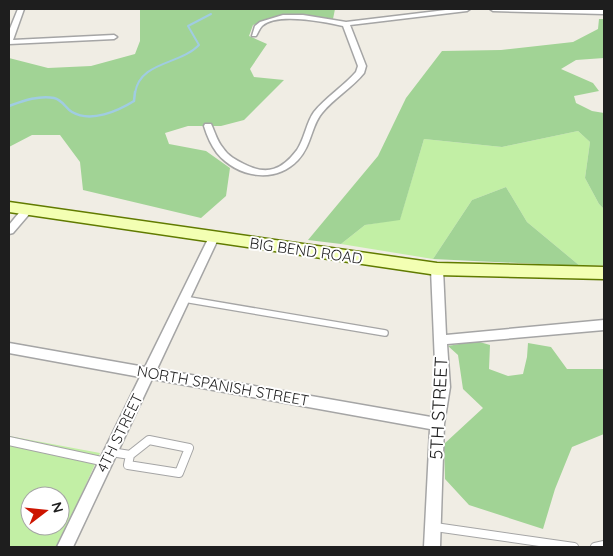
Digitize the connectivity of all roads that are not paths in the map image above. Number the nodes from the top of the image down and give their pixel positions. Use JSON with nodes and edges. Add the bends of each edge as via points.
{"nodes":[{"id":1,"x":21,"y":9,"type":"edge"},
{"id":2,"x":467,"y":9,"type":"edge"},
{"id":3,"x":493,"y":9,"type":"edge"},
{"id":4,"x":604,"y":12,"type":"edge"},
{"id":5,"x":346,"y":24,"type":"junction"},
{"id":6,"x":11,"y":25,"type":"edge"},
{"id":7,"x":254,"y":35,"type":"dead end"},
{"id":8,"x":114,"y":37,"type":"dead end"},
{"id":9,"x":9,"y":42,"type":"edge"},
{"id":10,"x":208,"y":126,"type":"dead end"},
{"id":11,"x":9,"y":207,"type":"edge"},
{"id":12,"x":27,"y":210,"type":"junction"},
{"id":13,"x":9,"y":231,"type":"edge"},
{"id":14,"x":214,"y":237,"type":"junction"},
{"id":15,"x":437,"y":269,"type":"junction"},
{"id":16,"x":604,"y":273,"type":"edge"},
{"id":17,"x":184,"y":299,"type":"junction"},
{"id":18,"x":604,"y":325,"type":"edge"},
{"id":19,"x":385,"y":333,"type":"dead end"},
{"id":20,"x":442,"y":340,"type":"junction"},
{"id":21,"x":9,"y":348,"type":"edge"},
{"id":22,"x":150,"y":372,"type":"junction"},
{"id":23,"x":437,"y":424,"type":"junction"},
{"id":24,"x":9,"y":441,"type":"edge"},
{"id":25,"x":130,"y":456,"type":"junction"},
{"id":26,"x":108,"y":457,"type":"junction"},
{"id":27,"x":433,"y":527,"type":"junction"},
{"id":28,"x":604,"y":545,"type":"edge"},
{"id":29,"x":65,"y":547,"type":"edge"},
{"id":30,"x":432,"y":547,"type":"edge"},
{"id":31,"x":574,"y":547,"type":"edge"},
{"id":32,"x":595,"y":547,"type":"edge"}],
"edges":[{"from":1,"to":6,"type":"street"},
{"from":2,"to":5,"type":"street"},
{"from":3,"to":4,"type":"street"},
{"from":5,"to":7,"type":"street","via":[[303,17],[283,18],[262,23]]},
{"from":5,"to":10,"type":"street","via":[[362,66],[360,74],[320,110],[312,120],[296,157],[280,170],[267,174],[240,166],[214,145]]},
{"from":6,"to":9,"type":"street"},
{"from":8,"to":9,"type":"street"},
{"from":11,"to":12,"type":"main road","name":"BIG BEND ROAD"},
{"from":12,"to":13,"type":"street"},
{"from":12,"to":14,"type":"main road","name":"BIG BEND ROAD"},
{"from":14,"to":15,"type":"main road","name":"BIG BEND ROAD"},
{"from":14,"to":17,"type":"street","name":"4TH STREET"},
{"from":15,"to":16,"type":"main road","name":"BIG BEND ROAD"},
{"from":15,"to":20,"type":"street","name":"5TH STREET"},
{"from":17,"to":19,"type":"lane"},
{"from":17,"to":22,"type":"street","name":"4TH STREET"},
{"from":18,"to":20,"type":"street"},
{"from":20,"to":23,"type":"street","name":"5TH STREET","via":[[443,387]]},
{"from":21,"to":22,"type":"street","name":"NORTH SPANISH STREET"},
{"from":22,"to":23,"type":"street","name":"NORTH SPANISH STREET"},
{"from":22,"to":26,"type":"street","name":"4TH STREET"},
{"from":23,"to":27,"type":"street","name":"5TH STREET"},
{"from":24,"to":26,"type":"lane"},
{"from":25,"to":25,"type":"lane","via":[[149,440],[189,448],[179,473],[128,465]]},
{"from":25,"to":26,"type":"lane"},
{"from":26,"to":29,"type":"street","name":"4TH STREET"},
{"from":27,"to":30,"type":"street","name":"5TH STREET"},
{"from":27,"to":31,"type":"lane"},
{"from":28,"to":32,"type":"lane"}]}
